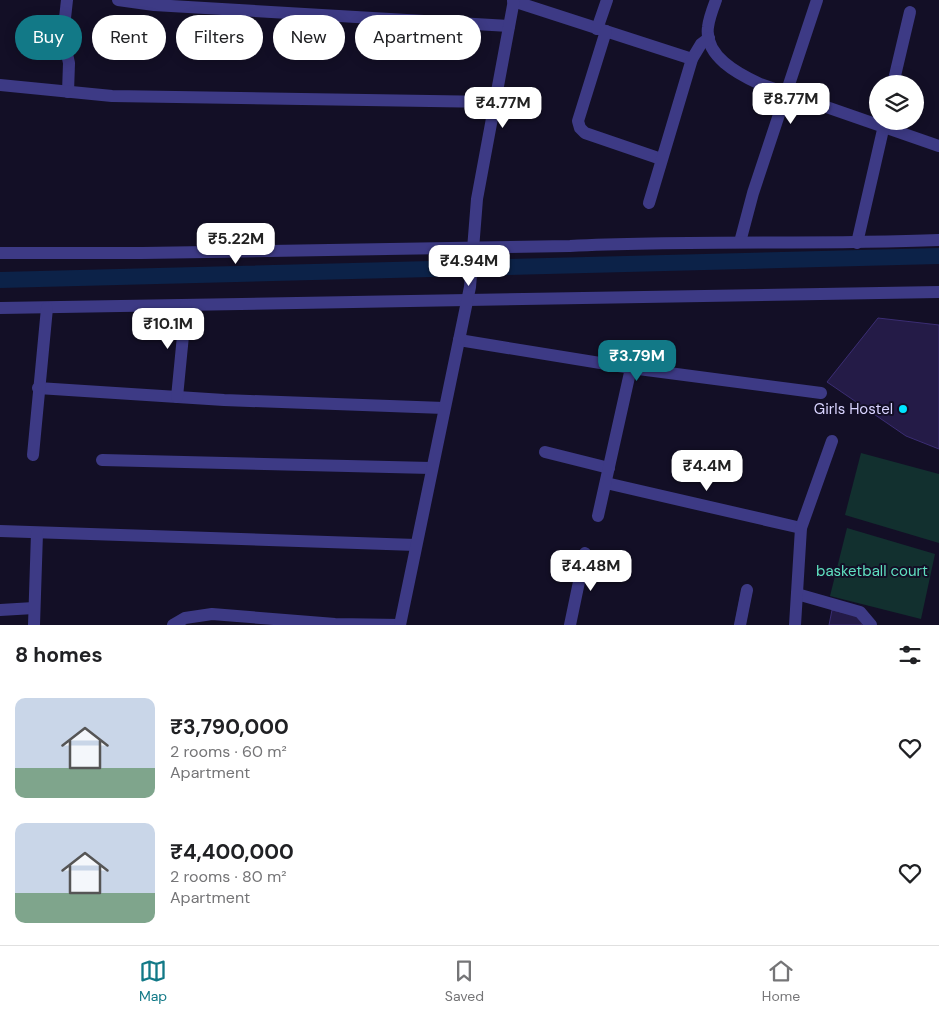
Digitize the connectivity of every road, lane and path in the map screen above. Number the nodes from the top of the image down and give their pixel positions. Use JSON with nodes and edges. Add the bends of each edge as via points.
{"nodes":[{"id":1,"x":67,"y":0,"type":"edge"},
{"id":2,"x":118,"y":0,"type":"edge"},
{"id":3,"x":607,"y":0,"type":"edge"},
{"id":4,"x":716,"y":0,"type":"edge"},
{"id":5,"x":818,"y":0,"type":"edge"},
{"id":6,"x":513,"y":1,"type":"edge"},
{"id":7,"x":910,"y":12,"type":"dead end"},
{"id":8,"x":509,"y":26,"type":"junction"},
{"id":9,"x":602,"y":30,"type":"junction"},
{"id":10,"x":709,"y":38,"type":"junction"},
{"id":11,"x":692,"y":59,"type":"junction"},
{"id":12,"x":895,"y":75,"type":"edge"},
{"id":13,"x":0,"y":85,"type":"edge"},
{"id":14,"x":68,"y":92,"type":"junction"},
{"id":15,"x":787,"y":92,"type":"junction"},
{"id":16,"x":494,"y":102,"type":"junction"},
{"id":17,"x":869,"y":119,"type":"edge"},
{"id":18,"x":883,"y":130,"type":"edge"},
{"id":19,"x":900,"y":130,"type":"edge"},
{"id":20,"x":939,"y":145,"type":"edge"},
{"id":21,"x":661,"y":158,"type":"junction"},
{"id":22,"x":649,"y":203,"type":"dead end"},
{"id":23,"x":939,"y":240,"type":"edge"},
{"id":24,"x":740,"y":242,"type":"junction"},
{"id":25,"x":857,"y":243,"type":"junction"},
{"id":26,"x":472,"y":251,"type":"junction"},
{"id":27,"x":0,"y":253,"type":"edge"},
{"id":28,"x":939,"y":292,"type":"edge"},
{"id":29,"x":467,"y":301,"type":"junction"},
{"id":30,"x":186,"y":305,"type":"junction"},
{"id":31,"x":0,"y":308,"type":"edge"},
{"id":32,"x":47,"y":308,"type":"junction"},
{"id":33,"x":459,"y":340,"type":"junction"},
{"id":34,"x":630,"y":368,"type":"junction"},
{"id":35,"x":38,"y":388,"type":"junction"},
{"id":36,"x":821,"y":393,"type":"dead end"},
{"id":37,"x":177,"y":397,"type":"junction"},
{"id":38,"x":444,"y":408,"type":"junction"},
{"id":39,"x":832,"y":441,"type":"dead end"},
{"id":40,"x":545,"y":452,"type":"dead end"},
{"id":41,"x":33,"y":455,"type":"dead end"},
{"id":42,"x":102,"y":460,"type":"dead end"},
{"id":43,"x":431,"y":468,"type":"junction"},
{"id":44,"x":609,"y":468,"type":"junction"},
{"id":45,"x":606,"y":483,"type":"junction"},
{"id":46,"x":598,"y":516,"type":"dead end"},
{"id":47,"x":802,"y":528,"type":"junction"},
{"id":48,"x":0,"y":531,"type":"edge"},
{"id":49,"x":37,"y":533,"type":"junction"},
{"id":50,"x":416,"y":544,"type":"junction"},
{"id":51,"x":585,"y":553,"type":"dead end"},
{"id":52,"x":747,"y":590,"type":"dead end"},
{"id":53,"x":797,"y":594,"type":"junction"},
{"id":54,"x":34,"y":608,"type":"junction"},
{"id":55,"x":0,"y":610,"type":"edge"},
{"id":56,"x":34,"y":625,"type":"edge"},
{"id":57,"x":173,"y":625,"type":"edge"},
{"id":58,"x":400,"y":625,"type":"edge"},
{"id":59,"x":570,"y":625,"type":"edge"},
{"id":60,"x":740,"y":625,"type":"edge"},
{"id":61,"x":795,"y":625,"type":"edge"},
{"id":62,"x":871,"y":625,"type":"edge"}],
"edges":[{"from":1,"to":14,"type":"street","via":[[63,36],[69,63]]},
{"from":2,"to":8,"type":"street","via":[[154,5]]},
{"from":3,"to":9,"type":"street"},
{"from":4,"to":10,"type":"street","via":[[708,27]]},
{"from":5,"to":15,"type":"street"},
{"from":6,"to":8,"type":"street"},
{"from":6,"to":9,"type":"street"},
{"from":7,"to":12,"type":"street"},
{"from":8,"to":16,"type":"street"},
{"from":9,"to":11,"type":"street"},
{"from":9,"to":21,"type":"street","via":[[578,122],[580,128],[584,133]]},
{"from":10,"to":11,"type":"street"},
{"from":10,"to":15,"type":"street","via":[[720,58],[736,73]]},
{"from":11,"to":21,"type":"street"},
{"from":13,"to":14,"type":"street"},
{"from":14,"to":16,"type":"street","via":[[112,96]]},
{"from":15,"to":17,"type":"street"},
{"from":15,"to":24,"type":"street"},
{"from":16,"to":26,"type":"street"},
{"from":18,"to":25,"type":"street"},
{"from":19,"to":20,"type":"street"},
{"from":21,"to":22,"type":"street"},
{"from":23,"to":25,"type":"street"},
{"from":24,"to":25,"type":"street"},
{"from":24,"to":26,"type":"street"},
{"from":26,"to":27,"type":"street"},
{"from":26,"to":29,"type":"street"},
{"from":28,"to":29,"type":"street"},
{"from":29,"to":30,"type":"street"},
{"from":29,"to":33,"type":"street"},
{"from":30,"to":32,"type":"street"},
{"from":30,"to":37,"type":"street"},
{"from":31,"to":32,"type":"street"},
{"from":32,"to":35,"type":"street"},
{"from":33,"to":34,"type":"street"},
{"from":33,"to":38,"type":"street"},
{"from":34,"to":36,"type":"street"},
{"from":34,"to":44,"type":"street"},
{"from":35,"to":37,"type":"street"},
{"from":35,"to":41,"type":"street"},
{"from":37,"to":38,"type":"street"},
{"from":38,"to":43,"type":"street"},
{"from":39,"to":47,"type":"street"},
{"from":40,"to":44,"type":"street"},
{"from":42,"to":43,"type":"street"},
{"from":43,"to":50,"type":"street"},
{"from":44,"to":45,"type":"street"},
{"from":45,"to":46,"type":"street"},
{"from":45,"to":47,"type":"street"},
{"from":47,"to":53,"type":"street"},
{"from":48,"to":49,"type":"street"},
{"from":49,"to":50,"type":"street"},
{"from":49,"to":54,"type":"street"},
{"from":50,"to":58,"type":"street"},
{"from":51,"to":59,"type":"street"},
{"from":52,"to":60,"type":"street"},
{"from":53,"to":61,"type":"street"},
{"from":53,"to":62,"type":"street","via":[[860,612]]},
{"from":54,"to":55,"type":"street"},
{"from":54,"to":56,"type":"street"},
{"from":57,"to":58,"type":"street","via":[[185,618],[212,614],[335,624]]}]}
